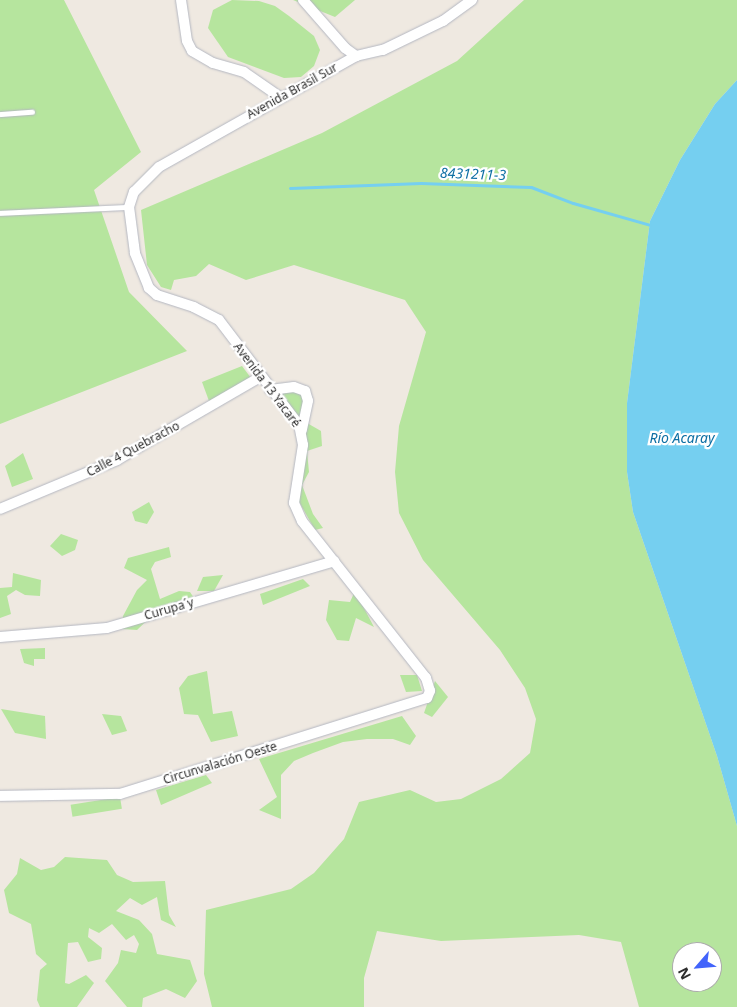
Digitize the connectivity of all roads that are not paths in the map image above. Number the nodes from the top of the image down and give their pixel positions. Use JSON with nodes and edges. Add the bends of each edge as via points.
{"nodes":[{"id":1,"x":181,"y":0,"type":"edge"},
{"id":2,"x":303,"y":0,"type":"edge"},
{"id":3,"x":472,"y":0,"type":"edge"},
{"id":4,"x":356,"y":56,"type":"junction"},
{"id":5,"x":280,"y":97,"type":"junction"},
{"id":6,"x":32,"y":112,"type":"dead end"},
{"id":7,"x":0,"y":114,"type":"edge"},
{"id":8,"x":129,"y":207,"type":"junction"},
{"id":9,"x":0,"y":213,"type":"edge"},
{"id":10,"x":260,"y":378,"type":"junction"},
{"id":11,"x":270,"y":390,"type":"junction"},
{"id":12,"x":302,"y":430,"type":"junction"},
{"id":13,"x":0,"y":509,"type":"edge"},
{"id":14,"x":334,"y":561,"type":"junction"},
{"id":15,"x":0,"y":637,"type":"edge"},
{"id":16,"x":430,"y":691,"type":"joint"},
{"id":17,"x":0,"y":793,"type":"edge"}],
"edges":[{"from":1,"to":5,"type":"street","via":[[186,42],[192,51],[213,63],[244,72]]},
{"from":2,"to":4,"type":"street"},
{"from":3,"to":4,"type":"street","name":"Avenida Brasil Sur","via":[[444,21],[383,50]]},
{"from":4,"to":5,"type":"street","name":"Avenida Brasil Sur"},
{"from":5,"to":8,"type":"street","name":"Avenida Brasil Sur","via":[[159,167],[134,192]]},
{"from":6,"to":7,"type":"lane"},
{"from":8,"to":9,"type":"lane"},
{"from":8,"to":10,"type":"street","name":"Avenida 13 Yacaré","via":[[135,253],[150,288],[157,295],[194,307],[219,320]]},
{"from":10,"to":11,"type":"street","name":"Avenida 13 Yacaré"},
{"from":10,"to":13,"type":"street","name":"Calle 4 Quebracho","via":[[117,460]]},
{"from":11,"to":12,"type":"street","name":"Avenida 13 Yacaré"},
{"from":11,"to":12,"type":"street","via":[[294,387],[305,391],[308,401]]},
{"from":12,"to":14,"type":"street","name":"Avenida 13 Yacaré","via":[[303,445],[294,503],[302,522]]},
{"from":14,"to":15,"type":"street","name":"Curupa´y","via":[[107,628]]},
{"from":14,"to":16,"type":"street","name":"Avenida 13 Yacaré","via":[[426,678]]},
{"from":16,"to":17,"type":"street","name":"Circunvalación Oeste","via":[[420,702],[120,794]]}]}
